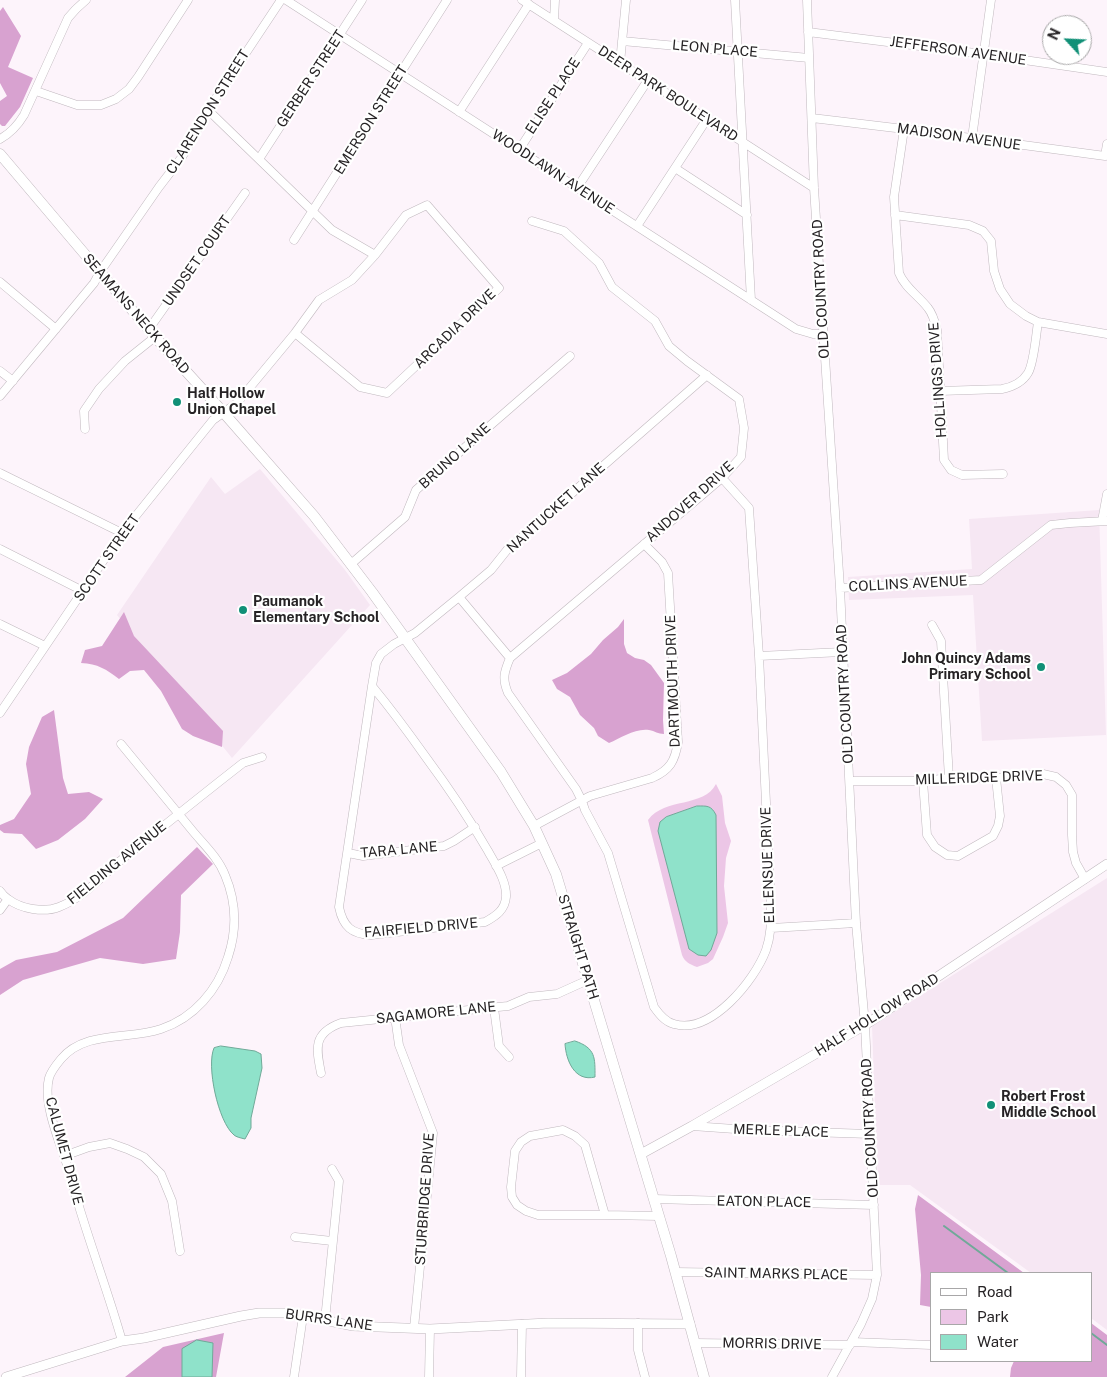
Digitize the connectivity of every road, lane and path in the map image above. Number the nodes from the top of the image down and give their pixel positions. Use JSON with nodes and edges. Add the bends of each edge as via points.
{"nodes":[{"id":1,"x":86,"y":0,"type":"edge"},
{"id":2,"x":188,"y":0,"type":"edge"},
{"id":3,"x":280,"y":0,"type":"edge"},
{"id":4,"x":286,"y":0,"type":"edge"},
{"id":5,"x":362,"y":0,"type":"edge"},
{"id":6,"x":447,"y":0,"type":"edge"},
{"id":7,"x":555,"y":0,"type":"edge"},
{"id":8,"x":626,"y":0,"type":"edge"},
{"id":9,"x":735,"y":0,"type":"edge"},
{"id":10,"x":807,"y":0,"type":"edge"},
{"id":11,"x":991,"y":0,"type":"edge"},
{"id":12,"x":526,"y":2,"type":"edge"},
{"id":13,"x":554,"y":20,"type":"junction"},
{"id":14,"x":808,"y":32,"type":"junction"},
{"id":15,"x":340,"y":34,"type":"junction"},
{"id":16,"x":622,"y":41,"type":"junction"},
{"id":17,"x":588,"y":42,"type":"junction"},
{"id":18,"x":737,"y":51,"type":"junction"},
{"id":19,"x":983,"y":54,"type":"junction"},
{"id":20,"x":808,"y":58,"type":"junction"},
{"id":21,"x":620,"y":63,"type":"junction"},
{"id":22,"x":1107,"y":72,"type":"edge"},
{"id":23,"x":400,"y":74,"type":"junction"},
{"id":24,"x":648,"y":80,"type":"junction"},
{"id":25,"x":36,"y":91,"type":"junction"},
{"id":26,"x":208,"y":110,"type":"junction"},
{"id":27,"x":460,"y":112,"type":"junction"},
{"id":28,"x":812,"y":118,"type":"junction"},
{"id":29,"x":707,"y":119,"type":"junction"},
{"id":30,"x":904,"y":129,"type":"junction"},
{"id":31,"x":972,"y":138,"type":"junction"},
{"id":32,"x":0,"y":139,"type":"edge"},
{"id":33,"x":742,"y":142,"type":"junction"},
{"id":34,"x":1107,"y":144,"type":"edge"},
{"id":35,"x":518,"y":150,"type":"junction"},
{"id":36,"x":0,"y":154,"type":"edge"},
{"id":37,"x":259,"y":159,"type":"junction"},
{"id":38,"x":675,"y":168,"type":"junction"},
{"id":39,"x":577,"y":188,"type":"junction"},
{"id":40,"x":814,"y":188,"type":"junction"},
{"id":41,"x":245,"y":193,"type":"dead end"},
{"id":42,"x":313,"y":212,"type":"junction"},
{"id":43,"x":895,"y":214,"type":"junction"},
{"id":44,"x":747,"y":215,"type":"junction"},
{"id":45,"x":532,"y":221,"type":"dead end"},
{"id":46,"x":638,"y":226,"type":"junction"},
{"id":47,"x":294,"y":240,"type":"dead end"},
{"id":48,"x":375,"y":255,"type":"junction"},
{"id":49,"x":100,"y":272,"type":"junction"},
{"id":50,"x":0,"y":282,"type":"edge"},
{"id":51,"x":751,"y":300,"type":"junction"},
{"id":52,"x":1038,"y":322,"type":"junction"},
{"id":53,"x":56,"y":329,"type":"junction"},
{"id":54,"x":152,"y":333,"type":"junction"},
{"id":55,"x":295,"y":333,"type":"junction"},
{"id":56,"x":823,"y":334,"type":"junction"},
{"id":57,"x":1107,"y":334,"type":"edge"},
{"id":58,"x":570,"y":356,"type":"dead end"},
{"id":59,"x":0,"y":371,"type":"edge"},
{"id":60,"x":707,"y":375,"type":"junction"},
{"id":61,"x":13,"y":382,"type":"junction"},
{"id":62,"x":940,"y":391,"type":"junction"},
{"id":63,"x":0,"y":396,"type":"edge"},
{"id":64,"x":223,"y":412,"type":"junction"},
{"id":65,"x":85,"y":429,"type":"dead end"},
{"id":66,"x":0,"y":473,"type":"edge"},
{"id":67,"x":1003,"y":474,"type":"dead end"},
{"id":68,"x":722,"y":478,"type":"junction"},
{"id":69,"x":1107,"y":494,"type":"edge"},
{"id":70,"x":1105,"y":521,"type":"edge"},
{"id":71,"x":122,"y":533,"type":"junction"},
{"id":72,"x":644,"y":544,"type":"junction"},
{"id":73,"x":0,"y":549,"type":"edge"},
{"id":74,"x":351,"y":564,"type":"junction"},
{"id":75,"x":840,"y":588,"type":"junction"},
{"id":76,"x":84,"y":590,"type":"junction"},
{"id":77,"x":459,"y":597,"type":"junction"},
{"id":78,"x":0,"y":624,"type":"edge"},
{"id":79,"x":932,"y":625,"type":"dead end"},
{"id":80,"x":406,"y":639,"type":"junction"},
{"id":81,"x":45,"y":646,"type":"junction"},
{"id":82,"x":842,"y":652,"type":"junction"},
{"id":83,"x":759,"y":656,"type":"junction"},
{"id":84,"x":510,"y":658,"type":"junction"},
{"id":85,"x":372,"y":686,"type":"junction"},
{"id":86,"x":0,"y":712,"type":"edge"},
{"id":87,"x":121,"y":744,"type":"dead end"},
{"id":88,"x":262,"y":757,"type":"dead end"},
{"id":89,"x":949,"y":778,"type":"junction"},
{"id":90,"x":996,"y":778,"type":"junction"},
{"id":91,"x":850,"y":781,"type":"junction"},
{"id":92,"x":924,"y":781,"type":"junction"},
{"id":93,"x":582,"y":801,"type":"junction"},
{"id":94,"x":179,"y":814,"type":"junction"},
{"id":95,"x":534,"y":826,"type":"junction"},
{"id":96,"x":475,"y":827,"type":"junction"},
{"id":97,"x":542,"y":843,"type":"junction"},
{"id":98,"x":348,"y":853,"type":"junction"},
{"id":99,"x":1107,"y":864,"type":"edge"},
{"id":100,"x":496,"y":866,"type":"junction"},
{"id":101,"x":1085,"y":879,"type":"junction"},
{"id":102,"x":0,"y":891,"type":"edge"},
{"id":103,"x":8,"y":899,"type":"junction"},
{"id":104,"x":0,"y":910,"type":"edge"},
{"id":105,"x":856,"y":922,"type":"junction"},
{"id":106,"x":771,"y":928,"type":"junction"},
{"id":107,"x":588,"y":980,"type":"junction"},
{"id":108,"x":494,"y":1008,"type":"junction"},
{"id":109,"x":395,"y":1017,"type":"junction"},
{"id":110,"x":865,"y":1025,"type":"junction"},
{"id":111,"x":509,"y":1057,"type":"dead end"},
{"id":112,"x":321,"y":1073,"type":"dead end"},
{"id":113,"x":692,"y":1126,"type":"junction"},
{"id":114,"x":870,"y":1134,"type":"junction"},
{"id":115,"x":641,"y":1154,"type":"junction"},
{"id":116,"x":64,"y":1156,"type":"junction"},
{"id":117,"x":332,"y":1169,"type":"dead end"},
{"id":118,"x":654,"y":1199,"type":"junction"},
{"id":119,"x":874,"y":1205,"type":"junction"},
{"id":120,"x":605,"y":1215,"type":"junction"},
{"id":121,"x":658,"y":1216,"type":"junction"},
{"id":122,"x":296,"y":1237,"type":"dead end"},
{"id":123,"x":332,"y":1241,"type":"junction"},
{"id":124,"x":180,"y":1251,"type":"dead end"},
{"id":125,"x":675,"y":1272,"type":"junction"},
{"id":126,"x":877,"y":1275,"type":"junction"},
{"id":127,"x":303,"y":1316,"type":"junction"},
{"id":128,"x":325,"y":1320,"type":"junction"},
{"id":129,"x":638,"y":1323,"type":"junction"},
{"id":130,"x":522,"y":1324,"type":"junction"},
{"id":131,"x":690,"y":1324,"type":"junction"},
{"id":132,"x":414,"y":1328,"type":"junction"},
{"id":133,"x":430,"y":1329,"type":"junction"},
{"id":134,"x":122,"y":1341,"type":"junction"},
{"id":135,"x":695,"y":1343,"type":"junction"},
{"id":136,"x":851,"y":1344,"type":"junction"},
{"id":137,"x":930,"y":1345,"type":"edge"},
{"id":138,"x":6,"y":1377,"type":"edge"},
{"id":139,"x":294,"y":1377,"type":"edge"},
{"id":140,"x":429,"y":1377,"type":"edge"},
{"id":141,"x":521,"y":1377,"type":"edge"},
{"id":142,"x":646,"y":1377,"type":"edge"},
{"id":143,"x":704,"y":1377,"type":"edge"},
{"id":144,"x":832,"y":1377,"type":"edge"}],
"edges":[{"from":1,"to":25,"type":"street","via":[[68,18]]},
{"from":2,"to":25,"type":"street","via":[[138,77],[116,99],[100,104],[77,105]]},
{"from":3,"to":26,"type":"street","name":"CLARENDON STREET"},
{"from":4,"to":15,"type":"street","name":"WOODLAWN AVENUE"},
{"from":5,"to":15,"type":"street","name":"GERBER STREET"},
{"from":6,"to":23,"type":"street","name":"EMERSON STREET"},
{"from":7,"to":13,"type":"street"},
{"from":8,"to":16,"type":"street"},
{"from":9,"to":18,"type":"street"},
{"from":10,"to":14,"type":"street","name":"OLD COUNTRY ROAD"},
{"from":11,"to":19,"type":"street"},
{"from":12,"to":13,"type":"street","name":"DEER PARK BOULEVARD"},
{"from":12,"to":27,"type":"street"},
{"from":13,"to":17,"type":"street","name":"DEER PARK BOULEVARD"},
{"from":14,"to":19,"type":"street","name":"JEFFERSON AVENUE"},
{"from":14,"to":20,"type":"street","name":"OLD COUNTRY ROAD"},
{"from":15,"to":23,"type":"street","name":"WOODLAWN AVENUE"},
{"from":15,"to":37,"type":"street","name":"GERBER STREET"},
{"from":16,"to":18,"type":"street","name":"LEON PLACE"},
{"from":16,"to":21,"type":"street"},
{"from":17,"to":21,"type":"street","name":"DEER PARK BOULEVARD"},
{"from":17,"to":35,"type":"street","name":"ELISE PLACE"},
{"from":18,"to":20,"type":"street","name":"LEON PLACE"},
{"from":18,"to":33,"type":"street"},
{"from":19,"to":22,"type":"street","name":"JEFFERSON AVENUE"},
{"from":19,"to":31,"type":"street"},
{"from":20,"to":28,"type":"street","name":"OLD COUNTRY ROAD"},
{"from":21,"to":24,"type":"street","name":"DEER PARK BOULEVARD"},
{"from":23,"to":27,"type":"street","name":"WOODLAWN AVENUE"},
{"from":23,"to":42,"type":"street","name":"EMERSON STREET"},
{"from":24,"to":29,"type":"street","name":"DEER PARK BOULEVARD"},
{"from":24,"to":39,"type":"street"},
{"from":25,"to":32,"type":"street","via":[[16,127]]},
{"from":26,"to":37,"type":"street"},
{"from":26,"to":49,"type":"street","name":"CLARENDON STREET","via":[[182,158]]},
{"from":27,"to":35,"type":"street","name":"WOODLAWN AVENUE"},
{"from":28,"to":30,"type":"street","name":"MADISON AVENUE"},
{"from":28,"to":40,"type":"street","name":"OLD COUNTRY ROAD"},
{"from":29,"to":33,"type":"street","name":"DEER PARK BOULEVARD"},
{"from":29,"to":38,"type":"street"},
{"from":30,"to":31,"type":"street","name":"MADISON AVENUE"},
{"from":30,"to":43,"type":"street","name":"HOLLINGS DRIVE","via":[[894,197]]},
{"from":31,"to":34,"type":"street","name":"MADISON AVENUE","via":[[1105,156]]},
{"from":33,"to":40,"type":"street","name":"DEER PARK BOULEVARD"},
{"from":33,"to":44,"type":"street"},
{"from":35,"to":39,"type":"street","name":"WOODLAWN AVENUE"},
{"from":36,"to":49,"type":"main road","name":"SEAMANS NECK ROAD"},
{"from":37,"to":42,"type":"street"},
{"from":38,"to":44,"type":"street"},
{"from":38,"to":46,"type":"street"},
{"from":39,"to":46,"type":"street","name":"WOODLAWN AVENUE"},
{"from":40,"to":56,"type":"street","name":"OLD COUNTRY ROAD"},
{"from":41,"to":54,"type":"street","name":"UNDSET COURT"},
{"from":42,"to":47,"type":"street","name":"EMERSON STREET"},
{"from":42,"to":48,"type":"street","via":[[332,230]]},
{"from":43,"to":52,"type":"street","via":[[969,224],[984,231],[991,241],[1000,290],[1010,304]]},
{"from":43,"to":62,"type":"street","name":"HOLLINGS DRIVE","via":[[899,273],[934,317]]},
{"from":44,"to":51,"type":"street"},
{"from":45,"to":60,"type":"street","name":"ANDOVER DRIVE","via":[[564,231],[599,263],[612,287],[655,321],[669,346]]},
{"from":46,"to":51,"type":"street","name":"WOODLAWN AVENUE"},
{"from":48,"to":55,"type":"street","name":"ARCADIA DRIVE","via":[[352,280],[319,300]]},
{"from":48,"to":55,"type":"street","name":"ARCADIA DRIVE","via":[[406,215],[427,205],[499,288],[387,393],[360,387]]},
{"from":49,"to":53,"type":"street","name":"CLARENDON STREET"},
{"from":49,"to":54,"type":"main road","name":"SEAMANS NECK ROAD"},
{"from":50,"to":53,"type":"street"},
{"from":51,"to":56,"type":"street","name":"WOODLAWN AVENUE","via":[[796,329]]},
{"from":52,"to":57,"type":"street"},
{"from":52,"to":62,"type":"street","via":[[1030,368],[1021,382],[1002,390]]},
{"from":53,"to":61,"type":"street","name":"CLARENDON STREET"},
{"from":54,"to":64,"type":"main road","name":"SEAMANS NECK ROAD"},
{"from":54,"to":65,"type":"street","name":"UNDSET COURT","via":[[99,389],[84,411]]},
{"from":55,"to":64,"type":"street","name":"ARCADIA DRIVE","via":[[237,403]]},
{"from":56,"to":75,"type":"street","name":"OLD COUNTRY ROAD"},
{"from":58,"to":74,"type":"street","name":"BRUNO LANE","via":[[416,490],[406,518]]},
{"from":59,"to":61,"type":"street"},
{"from":60,"to":68,"type":"street","name":"ANDOVER DRIVE","via":[[739,399],[744,428],[741,457]]},
{"from":60,"to":77,"type":"street","name":"NANTUCKET LANE","via":[[507,550],[491,570]]},
{"from":61,"to":63,"type":"street","name":"CLARENDON STREET"},
{"from":62,"to":67,"type":"street","name":"HOLLINGS DRIVE","via":[[944,460],[950,470],[962,475]]},
{"from":64,"to":71,"type":"street","name":"SCOTT STREET","via":[[212,420]]},
{"from":64,"to":74,"type":"main road","name":"SEAMANS NECK ROAD"},
{"from":66,"to":71,"type":"street"},
{"from":68,"to":72,"type":"street","name":"ANDOVER DRIVE"},
{"from":68,"to":83,"type":"street","name":"ELLENSUE DRIVE","via":[[749,508]]},
{"from":69,"to":70,"type":"street"},
{"from":70,"to":75,"type":"street","name":"COLLINS AVENUE","via":[[1051,525],[981,580]]},
{"from":71,"to":76,"type":"street","name":"SCOTT STREET"},
{"from":72,"to":84,"type":"street","name":"ANDOVER DRIVE"},
{"from":72,"to":93,"type":"street","name":"DARTMOUTH DRIVE","via":[[668,573],[678,742],[676,755],[662,774]]},
{"from":73,"to":76,"type":"street"},
{"from":74,"to":80,"type":"main road","name":"STRAIGHT PATH"},
{"from":75,"to":82,"type":"street","name":"OLD COUNTRY ROAD"},
{"from":76,"to":81,"type":"street","name":"SCOTT STREET"},
{"from":77,"to":80,"type":"street","name":"NANTUCKET LANE"},
{"from":77,"to":84,"type":"street"},
{"from":78,"to":81,"type":"street"},
{"from":79,"to":89,"type":"street","via":[[941,641]]},
{"from":80,"to":85,"type":"street","name":"FAIRFIELD DRIVE","via":[[381,654]]},
{"from":80,"to":95,"type":"main road","name":"STRAIGHT PATH","via":[[501,772]]},
{"from":81,"to":86,"type":"street","name":"SCOTT STREET"},
{"from":82,"to":83,"type":"street"},
{"from":82,"to":91,"type":"street","name":"OLD COUNTRY ROAD"},
{"from":83,"to":106,"type":"street","name":"ELLENSUE DRIVE"},
{"from":84,"to":93,"type":"street","via":[[504,683],[508,693]]},
{"from":85,"to":96,"type":"street","name":"FAIRFIELD DRIVE"},
{"from":85,"to":98,"type":"street","name":"FAIRFIELD DRIVE"},
{"from":87,"to":94,"type":"street","name":"CALUMET DRIVE"},
{"from":88,"to":94,"type":"street","name":"FIELDING AVENUE","via":[[243,763]]},
{"from":89,"to":90,"type":"street","name":"MILLERIDGE DRIVE"},
{"from":89,"to":92,"type":"street","name":"MILLERIDGE DRIVE"},
{"from":90,"to":92,"type":"street","via":[[998,826],[992,836],[958,856],[948,855],[935,847],[927,834]]},
{"from":90,"to":101,"type":"street","name":"MILLERIDGE DRIVE","via":[[1043,774],[1056,777],[1066,785],[1072,795],[1076,864]]},
{"from":91,"to":92,"type":"street","name":"MILLERIDGE DRIVE"},
{"from":91,"to":105,"type":"street","name":"OLD COUNTRY ROAD"},
{"from":93,"to":95,"type":"street","name":"DARTMOUTH DRIVE"},
{"from":93,"to":106,"type":"street","name":"ELLENSUE DRIVE","via":[[608,853],[649,994],[663,1018],[673,1024],[689,1026],[718,1012],[748,983],[758,968]]},
{"from":94,"to":103,"type":"street","name":"FIELDING AVENUE","via":[[87,890],[58,908],[34,909]]},
{"from":94,"to":116,"type":"street","name":"CALUMET DRIVE","via":[[225,874],[233,903],[234,923],[224,971],[195,1010],[174,1023],[145,1034],[80,1044],[54,1066],[47,1090],[49,1109]]},
{"from":95,"to":97,"type":"main road","name":"STRAIGHT PATH"},
{"from":96,"to":98,"type":"street","name":"TARA LANE","via":[[444,846],[363,856]]},
{"from":96,"to":100,"type":"street","name":"FAIRFIELD DRIVE"},
{"from":97,"to":100,"type":"street"},
{"from":97,"to":107,"type":"main road","name":"STRAIGHT PATH","via":[[556,874]]},
{"from":98,"to":100,"type":"street","name":"FAIRFIELD DRIVE","via":[[339,907],[349,928],[359,934],[485,922],[503,908],[506,897]]},
{"from":99,"to":101,"type":"street","name":"HALF HOLLOW ROAD"},
{"from":101,"to":110,"type":"street","name":"HALF HOLLOW ROAD"},
{"from":102,"to":103,"type":"street","name":"FIELDING AVENUE"},
{"from":103,"to":104,"type":"street"},
{"from":105,"to":106,"type":"street"},
{"from":105,"to":110,"type":"street","name":"OLD COUNTRY ROAD"},
{"from":107,"to":108,"type":"street","name":"SAGAMORE LANE","via":[[556,994],[529,997]]},
{"from":107,"to":115,"type":"main road","name":"STRAIGHT PATH"},
{"from":108,"to":109,"type":"street","name":"SAGAMORE LANE"},
{"from":108,"to":111,"type":"street","via":[[499,1046]]},
{"from":109,"to":112,"type":"street","name":"SAGAMORE LANE","via":[[332,1026],[322,1034],[318,1044]]},
{"from":109,"to":132,"type":"street","name":"STURBRIDGE DRIVE","via":[[399,1045],[433,1133]]},
{"from":110,"to":113,"type":"street","name":"HALF HOLLOW ROAD"},
{"from":110,"to":114,"type":"street","name":"OLD COUNTRY ROAD"},
{"from":113,"to":114,"type":"street","name":"MERLE PLACE"},
{"from":113,"to":115,"type":"street","name":"HALF HOLLOW ROAD"},
{"from":114,"to":119,"type":"street","name":"OLD COUNTRY ROAD"},
{"from":115,"to":118,"type":"main road","name":"STRAIGHT PATH"},
{"from":116,"to":124,"type":"street","via":[[110,1143],[144,1157],[160,1174],[172,1202]]},
{"from":116,"to":134,"type":"street","name":"CALUMET DRIVE"},
{"from":117,"to":123,"type":"street","via":[[338,1181]]},
{"from":118,"to":119,"type":"street","name":"EATON PLACE"},
{"from":118,"to":121,"type":"main road","name":"STRAIGHT PATH"},
{"from":119,"to":126,"type":"street","name":"OLD COUNTRY ROAD"},
{"from":120,"to":120,"type":"street","via":[[538,1215],[517,1205],[510,1187],[515,1151],[521,1142],[530,1136],[563,1130],[575,1136],[585,1145]]},
{"from":120,"to":121,"type":"street"},
{"from":121,"to":125,"type":"main road","name":"STRAIGHT PATH"},
{"from":122,"to":123,"type":"street"},
{"from":123,"to":128,"type":"street"},
{"from":125,"to":126,"type":"street","name":"SAINT MARKS PLACE"},
{"from":125,"to":131,"type":"main road","name":"STRAIGHT PATH"},
{"from":126,"to":136,"type":"street","name":"OLD COUNTRY ROAD","via":[[872,1299]]},
{"from":127,"to":128,"type":"street","name":"BURRS LANE"},
{"from":127,"to":134,"type":"street","name":"BURRS LANE","via":[[291,1313],[250,1314]]},
{"from":127,"to":139,"type":"street"},
{"from":128,"to":132,"type":"street","name":"BURRS LANE","via":[[353,1326]]},
{"from":129,"to":130,"type":"street","name":"BURRS LANE"},
{"from":129,"to":131,"type":"street","name":"BURRS LANE"},
{"from":129,"to":142,"type":"street","via":[[638,1350]]},
{"from":130,"to":133,"type":"street","name":"BURRS LANE"},
{"from":130,"to":141,"type":"street"},
{"from":131,"to":135,"type":"main road","name":"STRAIGHT PATH"},
{"from":132,"to":133,"type":"street","name":"BURRS LANE"},
{"from":133,"to":140,"type":"street"},
{"from":134,"to":138,"type":"street","name":"BURRS LANE"},
{"from":135,"to":136,"type":"street","name":"MORRIS DRIVE"},
{"from":135,"to":143,"type":"main road","name":"STRAIGHT PATH"},
{"from":136,"to":137,"type":"street","name":"MORRIS DRIVE"},
{"from":136,"to":144,"type":"street","name":"OLD COUNTRY ROAD"}]}
